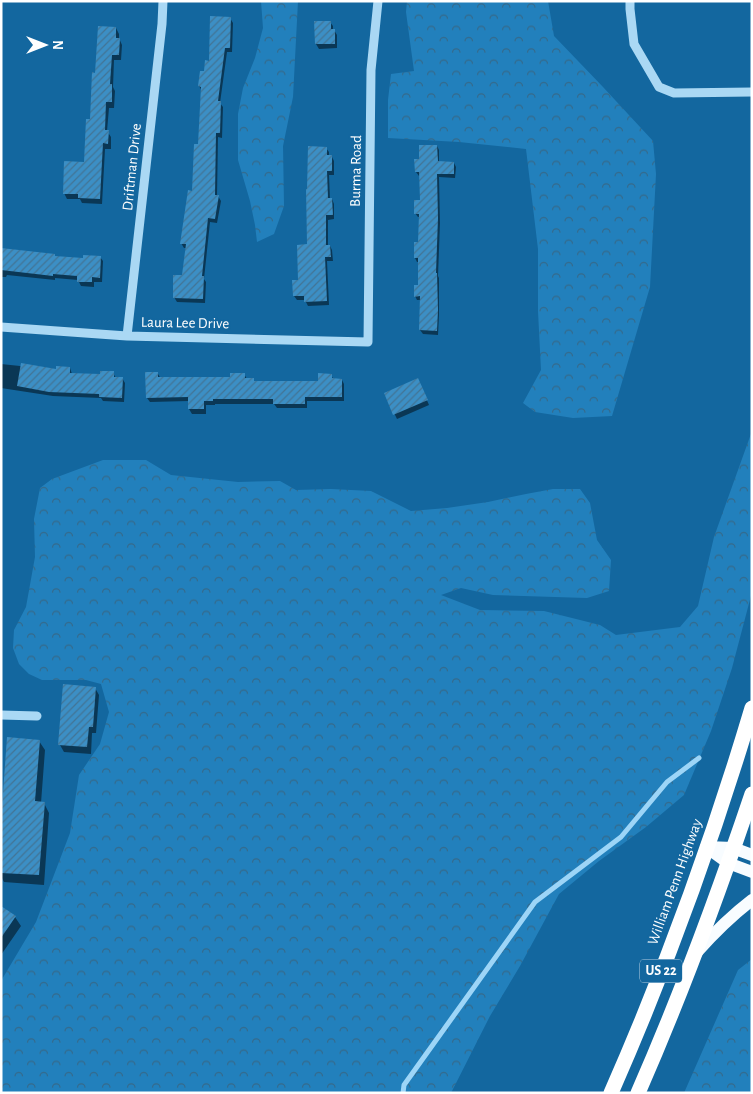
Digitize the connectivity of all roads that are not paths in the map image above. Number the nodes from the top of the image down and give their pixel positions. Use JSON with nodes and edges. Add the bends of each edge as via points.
{"nodes":[{"id":1,"x":163,"y":1,"type":"edge"},
{"id":2,"x":378,"y":1,"type":"edge"},
{"id":3,"x":630,"y":1,"type":"edge"},
{"id":4,"x":752,"y":92,"type":"edge"},
{"id":5,"x":1,"y":326,"type":"edge"},
{"id":6,"x":126,"y":336,"type":"junction"},
{"id":7,"x":368,"y":342,"type":"joint"},
{"id":8,"x":752,"y":708,"type":"edge"},
{"id":9,"x":1,"y":715,"type":"edge"},
{"id":10,"x":37,"y":716,"type":"dead end"},
{"id":11,"x":752,"y":794,"type":"edge"},
{"id":12,"x":706,"y":847,"type":"junction"},
{"id":13,"x":733,"y":848,"type":"junction"},
{"id":14,"x":752,"y":855,"type":"edge"},
{"id":15,"x":728,"y":864,"type":"junction"},
{"id":16,"x":752,"y":872,"type":"edge"},
{"id":17,"x":752,"y":900,"type":"edge"},
{"id":18,"x":695,"y":954,"type":"junction"},
{"id":19,"x":611,"y":1093,"type":"edge"},
{"id":20,"x":638,"y":1093,"type":"edge"}],
"edges":[{"from":1,"to":6,"type":"street","name":"Driftman Drive"},
{"from":2,"to":7,"type":"street","name":"Burma Road","via":[[371,70]]},
{"from":3,"to":4,"type":"street","via":[[634,44],[658,86],[674,93]]},
{"from":5,"to":6,"type":"street","name":"Laura Lee Drive"},
{"from":6,"to":7,"type":"street","name":"Laura Lee Drive"},
{"from":8,"to":12,"type":"highway","name":"William Penn Highway","number":"US 22"},
{"from":9,"to":10,"type":"street"},
{"from":11,"to":13,"type":"highway","number":"US 22"},
{"from":12,"to":13,"type":"main road"},
{"from":12,"to":15,"type":"main road"},
{"from":12,"to":19,"type":"highway","name":"William Penn Highway","number":"US 22"},
{"from":13,"to":14,"type":"main road"},
{"from":13,"to":15,"type":"highway","number":"US 22"},
{"from":15,"to":16,"type":"main road"},
{"from":15,"to":18,"type":"highway","number":"US 22"},
{"from":17,"to":18,"type":"main road","via":[[718,928]]},
{"from":18,"to":20,"type":"highway","number":"US 22"}]}
